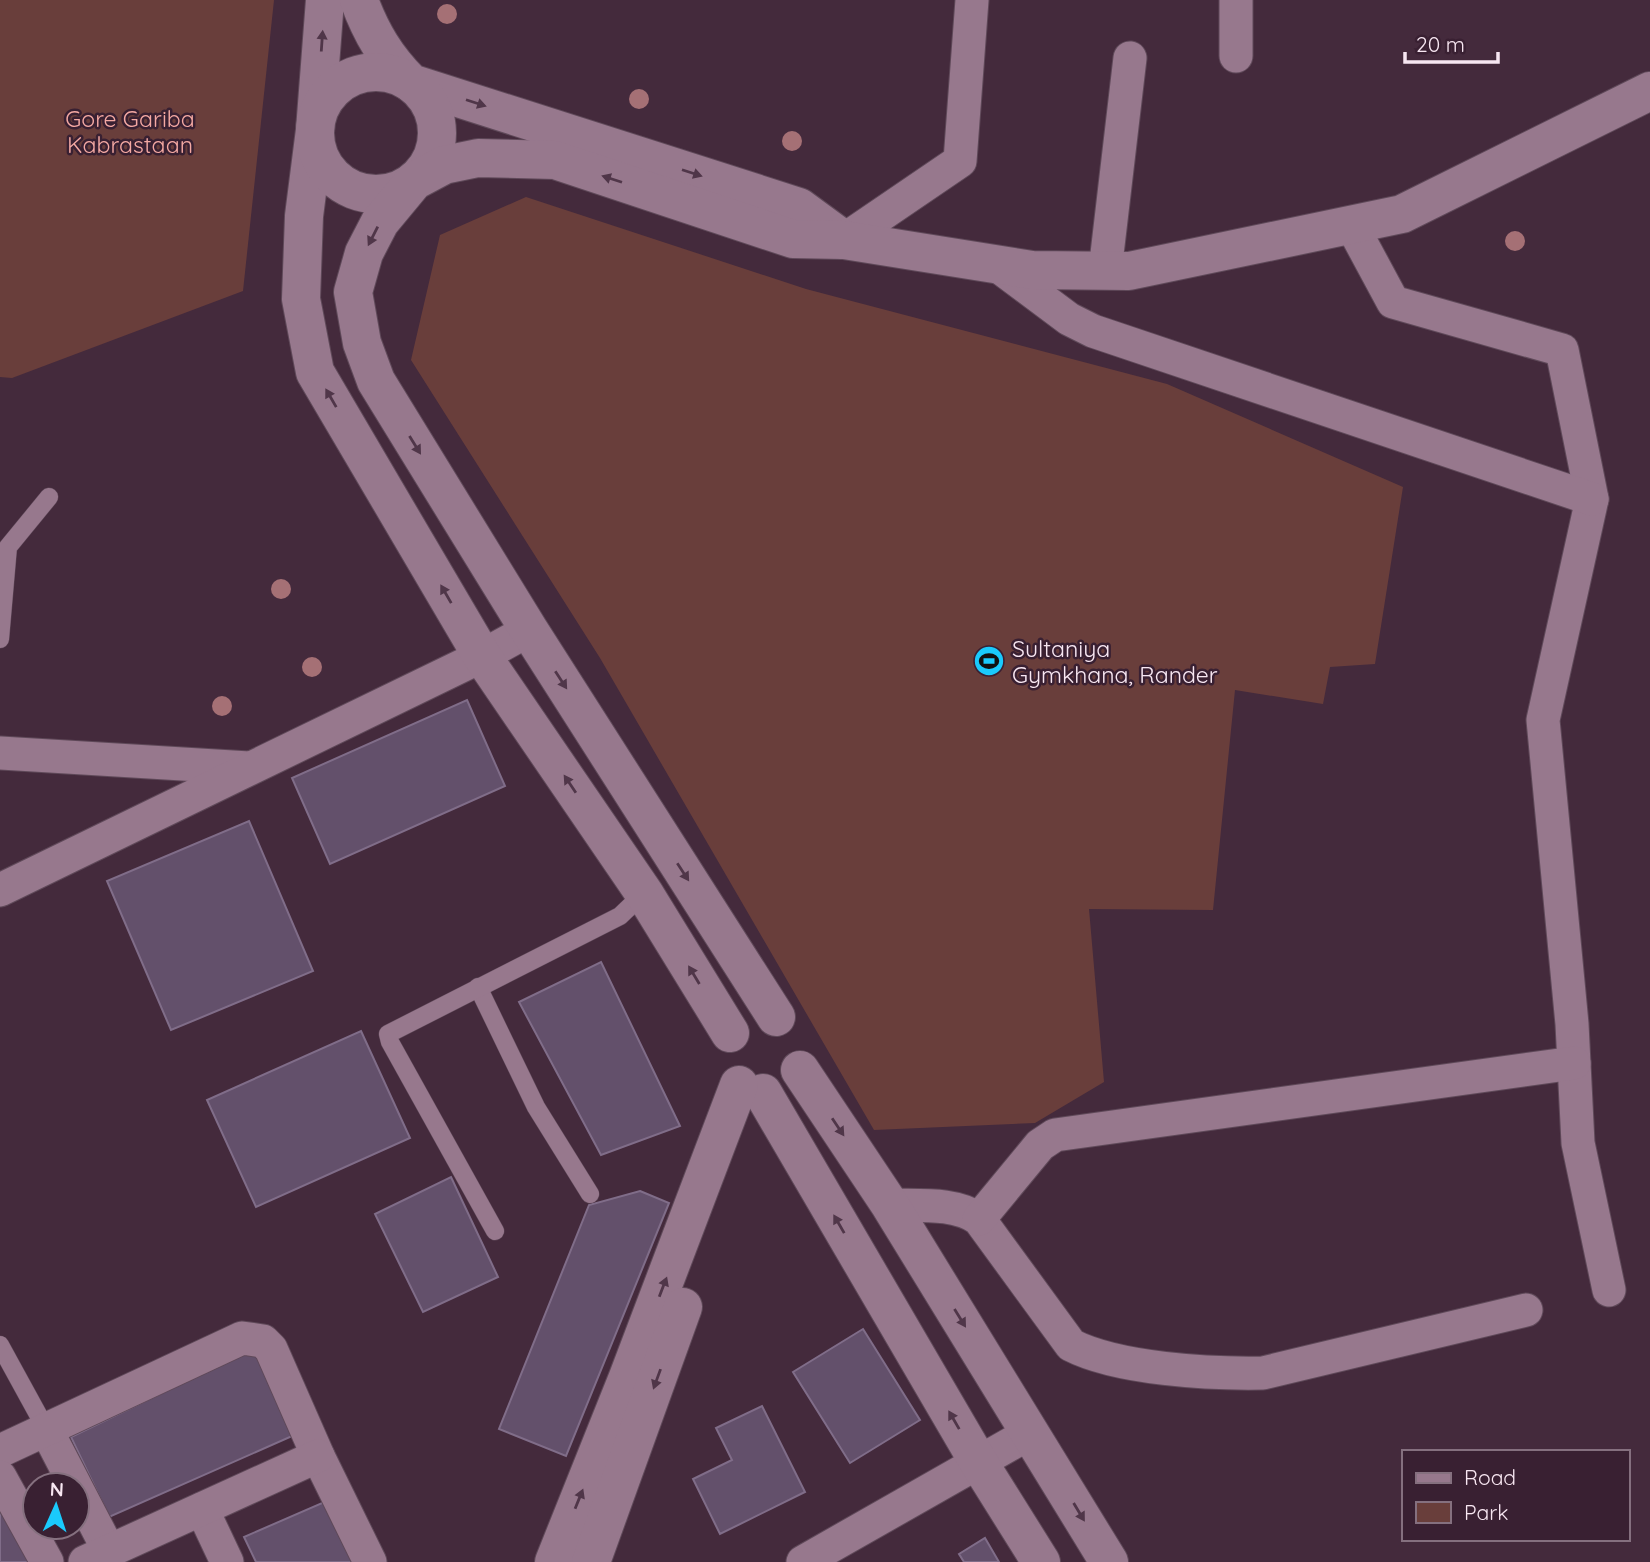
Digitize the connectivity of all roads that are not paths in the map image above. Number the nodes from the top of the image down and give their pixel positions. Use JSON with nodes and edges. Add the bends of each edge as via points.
{"nodes":[{"id":1,"x":325,"y":0,"type":"edge"},
{"id":2,"x":359,"y":0,"type":"edge"},
{"id":3,"x":972,"y":0,"type":"edge"},
{"id":4,"x":1236,"y":0,"type":"edge"},
{"id":5,"x":1236,"y":56,"type":"dead end"},
{"id":6,"x":1130,"y":58,"type":"dead end"},
{"id":7,"x":411,"y":83,"type":"junction"},
{"id":8,"x":1650,"y":91,"type":"edge"},
{"id":9,"x":315,"y":130,"type":"junction"},
{"id":10,"x":414,"y":181,"type":"junction"},
{"id":11,"x":1351,"y":225,"type":"junction"},
{"id":12,"x":844,"y":240,"type":"junction"},
{"id":13,"x":998,"y":266,"type":"junction"},
{"id":14,"x":1105,"y":271,"type":"junction"},
{"id":15,"x":49,"y":497,"type":"dead end"},
{"id":16,"x":1592,"y":499,"type":"junction"},
{"id":17,"x":529,"y":630,"type":"junction"},
{"id":18,"x":0,"y":639,"type":"edge"},
{"id":19,"x":482,"y":656,"type":"junction"},
{"id":20,"x":0,"y":753,"type":"edge"},
{"id":21,"x":251,"y":768,"type":"junction"},
{"id":22,"x":0,"y":880,"type":"edge"},
{"id":23,"x":0,"y":890,"type":"edge"},
{"id":24,"x":644,"y":893,"type":"junction"},
{"id":25,"x":478,"y":987,"type":"junction"},
{"id":26,"x":776,"y":1017,"type":"junction"},
{"id":27,"x":730,"y":1033,"type":"junction"},
{"id":28,"x":1574,"y":1063,"type":"junction"},
{"id":29,"x":800,"y":1070,"type":"junction"},
{"id":30,"x":751,"y":1090,"type":"junction"},
{"id":31,"x":590,"y":1194,"type":"dead end"},
{"id":32,"x":890,"y":1205,"type":"junction"},
{"id":33,"x":979,"y":1219,"type":"junction"},
{"id":34,"x":495,"y":1231,"type":"dead end"},
{"id":35,"x":1609,"y":1290,"type":"dead end"},
{"id":36,"x":1526,"y":1310,"type":"dead end"},
{"id":37,"x":0,"y":1345,"type":"edge"},
{"id":38,"x":46,"y":1429,"type":"junction"},
{"id":39,"x":1030,"y":1433,"type":"junction"},
{"id":40,"x":0,"y":1451,"type":"edge"},
{"id":41,"x":318,"y":1456,"type":"junction"},
{"id":42,"x":979,"y":1463,"type":"junction"},
{"id":43,"x":68,"y":1471,"type":"edge"},
{"id":44,"x":0,"y":1478,"type":"edge"},
{"id":45,"x":202,"y":1509,"type":"junction"},
{"id":46,"x":91,"y":1537,"type":"edge"},
{"id":47,"x":97,"y":1557,"type":"edge"},
{"id":48,"x":47,"y":1562,"type":"edge"},
{"id":49,"x":227,"y":1562,"type":"edge"},
{"id":50,"x":370,"y":1562,"type":"edge"},
{"id":51,"x":554,"y":1562,"type":"edge"},
{"id":52,"x":591,"y":1562,"type":"edge"},
{"id":53,"x":803,"y":1562,"type":"edge"},
{"id":54,"x":1041,"y":1562,"type":"edge"},
{"id":55,"x":1109,"y":1562,"type":"edge"}],
"edges":[{"from":9,"to":1,"type":"main road","one_way":true},
{"from":2,"to":7,"type":"main road","via":[[371,33]]},
{"from":3,"to":12,"type":"street","via":[[960,161]]},
{"from":4,"to":5,"type":"street"},
{"from":6,"to":14,"type":"street"},
{"from":7,"to":9,"type":"main road","via":[[376,72],[357,75],[327,96]]},
{"from":7,"to":10,"type":"main road","via":[[434,112],[438,131],[427,167]]},
{"from":7,"to":12,"type":"main road","one_way":true,"via":[[799,207]]},
{"from":8,"to":11,"type":"main road","via":[[1402,214]]},
{"from":9,"to":10,"type":"main road","via":[[317,150],[326,168],[357,191],[397,191]]},
{"from":19,"to":9,"type":"main road","one_way":true,"via":[[315,372],[301,299],[304,216]]},
{"from":12,"to":10,"type":"main road","one_way":true,"via":[[793,239],[555,160],[478,158],[444,164]]},
{"from":10,"to":17,"type":"main road","one_way":true,"via":[[380,222],[364,253],[353,292],[362,343],[376,381]]},
{"from":11,"to":14,"type":"main road","via":[[1129,271]]},
{"from":11,"to":16,"type":"street","via":[[1393,302],[1562,350]]},
{"from":12,"to":13,"type":"main road"},
{"from":13,"to":14,"type":"main road"},
{"from":13,"to":16,"type":"street","via":[[1069,319],[1093,331]]},
{"from":15,"to":18,"type":"lane","via":[[8,547]]},
{"from":16,"to":28,"type":"street","via":[[1543,720]]},
{"from":17,"to":19,"type":"street"},
{"from":17,"to":26,"type":"main road","one_way":true},
{"from":19,"to":21,"type":"street"},
{"from":24,"to":19,"type":"main road","one_way":true},
{"from":20,"to":21,"type":"street"},
{"from":21,"to":23,"type":"street"},
{"from":22,"to":23,"type":"lane"},
{"from":24,"to":25,"type":"lane","via":[[620,916]]},
{"from":27,"to":24,"type":"main road","one_way":true},
{"from":25,"to":31,"type":"lane","via":[[536,1107]]},
{"from":25,"to":34,"type":"lane","via":[[388,1034]]},
{"from":26,"to":27,"type":"main road","via":[[750,1017]]},
{"from":26,"to":29,"type":"main road","via":[[797,1033],[803,1058]]},
{"from":27,"to":30,"type":"main road","via":[[724,1058],[727,1070]]},
{"from":28,"to":33,"type":"street","via":[[1055,1135],[1040,1145]]},
{"from":28,"to":35,"type":"street","via":[[1578,1143]]},
{"from":29,"to":30,"type":"main road","via":[[782,1089]]},
{"from":29,"to":32,"type":"main road","one_way":true},
{"from":42,"to":30,"type":"main road","one_way":true},
{"from":51,"to":30,"type":"main road","one_way":true},
{"from":30,"to":52,"type":"main road","one_way":true,"via":[[722,1200]]},
{"from":32,"to":33,"type":"street","via":[[944,1207]]},
{"from":32,"to":39,"type":"main road","one_way":true},
{"from":33,"to":36,"type":"street","via":[[1071,1345],[1112,1360],[1263,1373]]},
{"from":37,"to":38,"type":"lane"},
{"from":38,"to":40,"type":"street"},
{"from":38,"to":41,"type":"street","via":[[242,1338],[253,1338],[271,1349]]},
{"from":38,"to":43,"type":"street"},
{"from":39,"to":42,"type":"street"},
{"from":39,"to":55,"type":"main road","one_way":true},
{"from":41,"to":45,"type":"street"},
{"from":41,"to":50,"type":"street"},
{"from":42,"to":53,"type":"street"},
{"from":42,"to":54,"type":"main road"},
{"from":44,"to":48,"type":"street"},
{"from":45,"to":47,"type":"street"},
{"from":45,"to":49,"type":"street"},
{"from":46,"to":47,"type":"street"}]}
